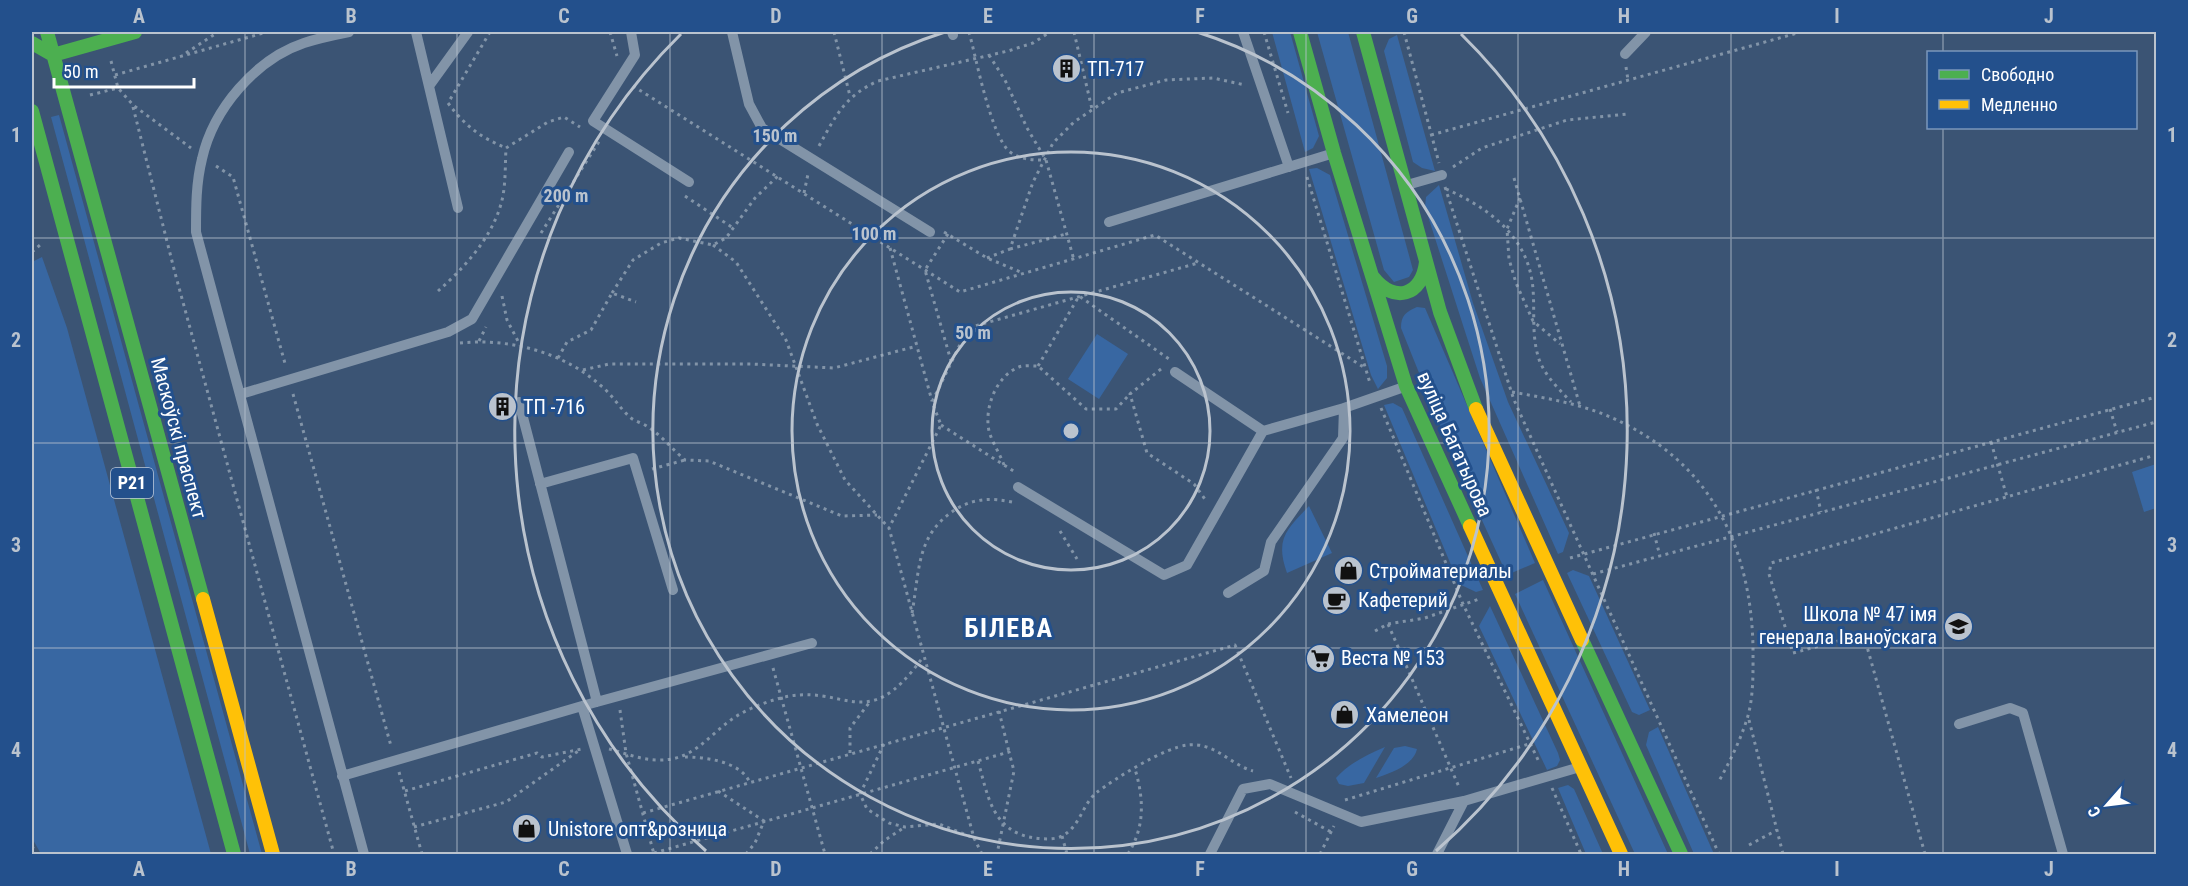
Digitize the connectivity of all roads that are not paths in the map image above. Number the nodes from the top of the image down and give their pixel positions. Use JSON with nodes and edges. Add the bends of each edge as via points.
{"nodes":[{"id":1,"x":47,"y":32,"type":"edge"},
{"id":2,"x":135,"y":32,"type":"edge"},
{"id":3,"x":349,"y":32,"type":"edge"},
{"id":4,"x":416,"y":32,"type":"edge"},
{"id":5,"x":468,"y":32,"type":"edge"},
{"id":6,"x":631,"y":32,"type":"edge"},
{"id":7,"x":732,"y":32,"type":"edge"},
{"id":8,"x":1244,"y":32,"type":"edge"},
{"id":9,"x":1300,"y":32,"type":"edge"},
{"id":10,"x":1363,"y":32,"type":"edge"},
{"id":11,"x":1646,"y":32,"type":"edge"},
{"id":12,"x":32,"y":43,"type":"edge"},
{"id":13,"x":1625,"y":54,"type":"dead end"},
{"id":14,"x":53,"y":55,"type":"junction"},
{"id":15,"x":429,"y":86,"type":"junction"},
{"id":16,"x":32,"y":111,"type":"edge"},
{"id":17,"x":568,"y":152,"type":"dead end"},
{"id":18,"x":1334,"y":153,"type":"junction"},
{"id":19,"x":1289,"y":167,"type":"junction"},
{"id":20,"x":1442,"y":175,"type":"road end"},
{"id":21,"x":689,"y":182,"type":"dead end"},
{"id":22,"x":1404,"y":185,"type":"junction"},
{"id":23,"x":458,"y":208,"type":"dead end"},
{"id":24,"x":1109,"y":222,"type":"dead end"},
{"id":25,"x":934,"y":230,"type":"road end"},
{"id":26,"x":1426,"y":262,"type":"junction"},
{"id":27,"x":1373,"y":277,"type":"junction"},
{"id":28,"x":1440,"y":312,"type":"junction"},
{"id":29,"x":1388,"y":330,"type":"junction"},
{"id":30,"x":1175,"y":372,"type":"dead end"},
{"id":31,"x":1406,"y":386,"type":"junction"},
{"id":32,"x":241,"y":394,"type":"junction"},
{"id":33,"x":519,"y":402,"type":"dead end"},
{"id":34,"x":1344,"y":408,"type":"junction"},
{"id":35,"x":1263,"y":430,"type":"junction"},
{"id":36,"x":1021,"y":483,"type":"road end"},
{"id":37,"x":540,"y":484,"type":"junction"},
{"id":38,"x":673,"y":590,"type":"dead end"},
{"id":39,"x":1228,"y":592,"type":"dead end"},
{"id":40,"x":812,"y":643,"type":"dead end"},
{"id":41,"x":597,"y":702,"type":"junction"},
{"id":42,"x":582,"y":706,"type":"junction"},
{"id":43,"x":1959,"y":724,"type":"dead end"},
{"id":44,"x":1581,"y":767,"type":"junction"},
{"id":45,"x":342,"y":776,"type":"junction"},
{"id":46,"x":1464,"y":801,"type":"junction"},
{"id":47,"x":234,"y":855,"type":"edge"},
{"id":48,"x":273,"y":855,"type":"edge"},
{"id":49,"x":364,"y":855,"type":"edge"},
{"id":50,"x":627,"y":855,"type":"edge"},
{"id":51,"x":1210,"y":855,"type":"edge"},
{"id":52,"x":1437,"y":855,"type":"edge"},
{"id":53,"x":1620,"y":855,"type":"edge"},
{"id":54,"x":1681,"y":855,"type":"edge"},
{"id":55,"x":2063,"y":855,"type":"edge"}],
"edges":[{"from":1,"to":14,"type":"street","name":"Маскоўскі праспект","number":"Р21"},
{"from":2,"to":14,"type":"street"},
{"from":3,"to":32,"type":"lane","via":[[303,43],[253,74],[223,112],[202,157],[196,193],[196,232]]},
{"from":4,"to":15,"type":"lane"},
{"from":5,"to":15,"type":"lane"},
{"from":6,"to":21,"type":"lane","via":[[635,55],[593,121]]},
{"from":7,"to":25,"type":"lane","via":[[749,104],[762,128]]},
{"from":8,"to":19,"type":"lane"},
{"from":9,"to":18,"type":"street","name":"вуліца Багатырова"},
{"from":10,"to":22,"type":"street","name":"вуліца Багатырова"},
{"from":11,"to":13,"type":"lane"},
{"from":12,"to":14,"type":"street"},
{"from":14,"to":48,"type":"street","name":"Маскоўскі праспект","number":"Р21"},
{"from":15,"to":23,"type":"lane"},
{"from":16,"to":47,"type":"street","number":"Р21"},
{"from":17,"to":32,"type":"lane","via":[[471,319],[448,332]]},
{"from":18,"to":19,"type":"lane"},
{"from":18,"to":27,"type":"street","name":"вуліца Багатырова"},
{"from":19,"to":24,"type":"lane"},
{"from":20,"to":22,"type":"lane"},
{"from":22,"to":26,"type":"street","name":"вуліца Багатырова"},
{"from":26,"to":27,"type":"street","via":[[1420,284],[1407,293],[1383,290]]},
{"from":26,"to":28,"type":"street","name":"вуліца Багатырова"},
{"from":27,"to":29,"type":"street","name":"вуліца Багатырова"},
{"from":28,"to":29,"type":"street","via":[[1431,302],[1410,298],[1395,307]]},
{"from":28,"to":54,"type":"street","name":"вуліца Багатырова","via":[[1479,418]]},
{"from":29,"to":31,"type":"street","name":"вуліца Багатырова"},
{"from":30,"to":35,"type":"lane"},
{"from":31,"to":34,"type":"lane"},
{"from":31,"to":44,"type":"street","name":"вуліца Багатырова"},
{"from":32,"to":45,"type":"lane"},
{"from":33,"to":37,"type":"lane"},
{"from":34,"to":35,"type":"lane"},
{"from":34,"to":39,"type":"lane","via":[[1343,438],[1271,542],[1264,571]]},
{"from":35,"to":36,"type":"lane","via":[[1187,565],[1164,575]]},
{"from":37,"to":38,"type":"lane","via":[[633,458]]},
{"from":37,"to":41,"type":"lane"},
{"from":40,"to":41,"type":"lane"},
{"from":41,"to":42,"type":"lane"},
{"from":42,"to":45,"type":"lane"},
{"from":42,"to":50,"type":"lane"},
{"from":43,"to":55,"type":"lane","via":[[2010,708],[2024,713]]},
{"from":44,"to":46,"type":"lane"},
{"from":44,"to":53,"type":"street","name":"вуліца Багатырова"},
{"from":45,"to":49,"type":"lane"},
{"from":46,"to":51,"type":"lane","via":[[1361,822],[1270,783],[1243,789]]},
{"from":46,"to":52,"type":"lane"}]}
